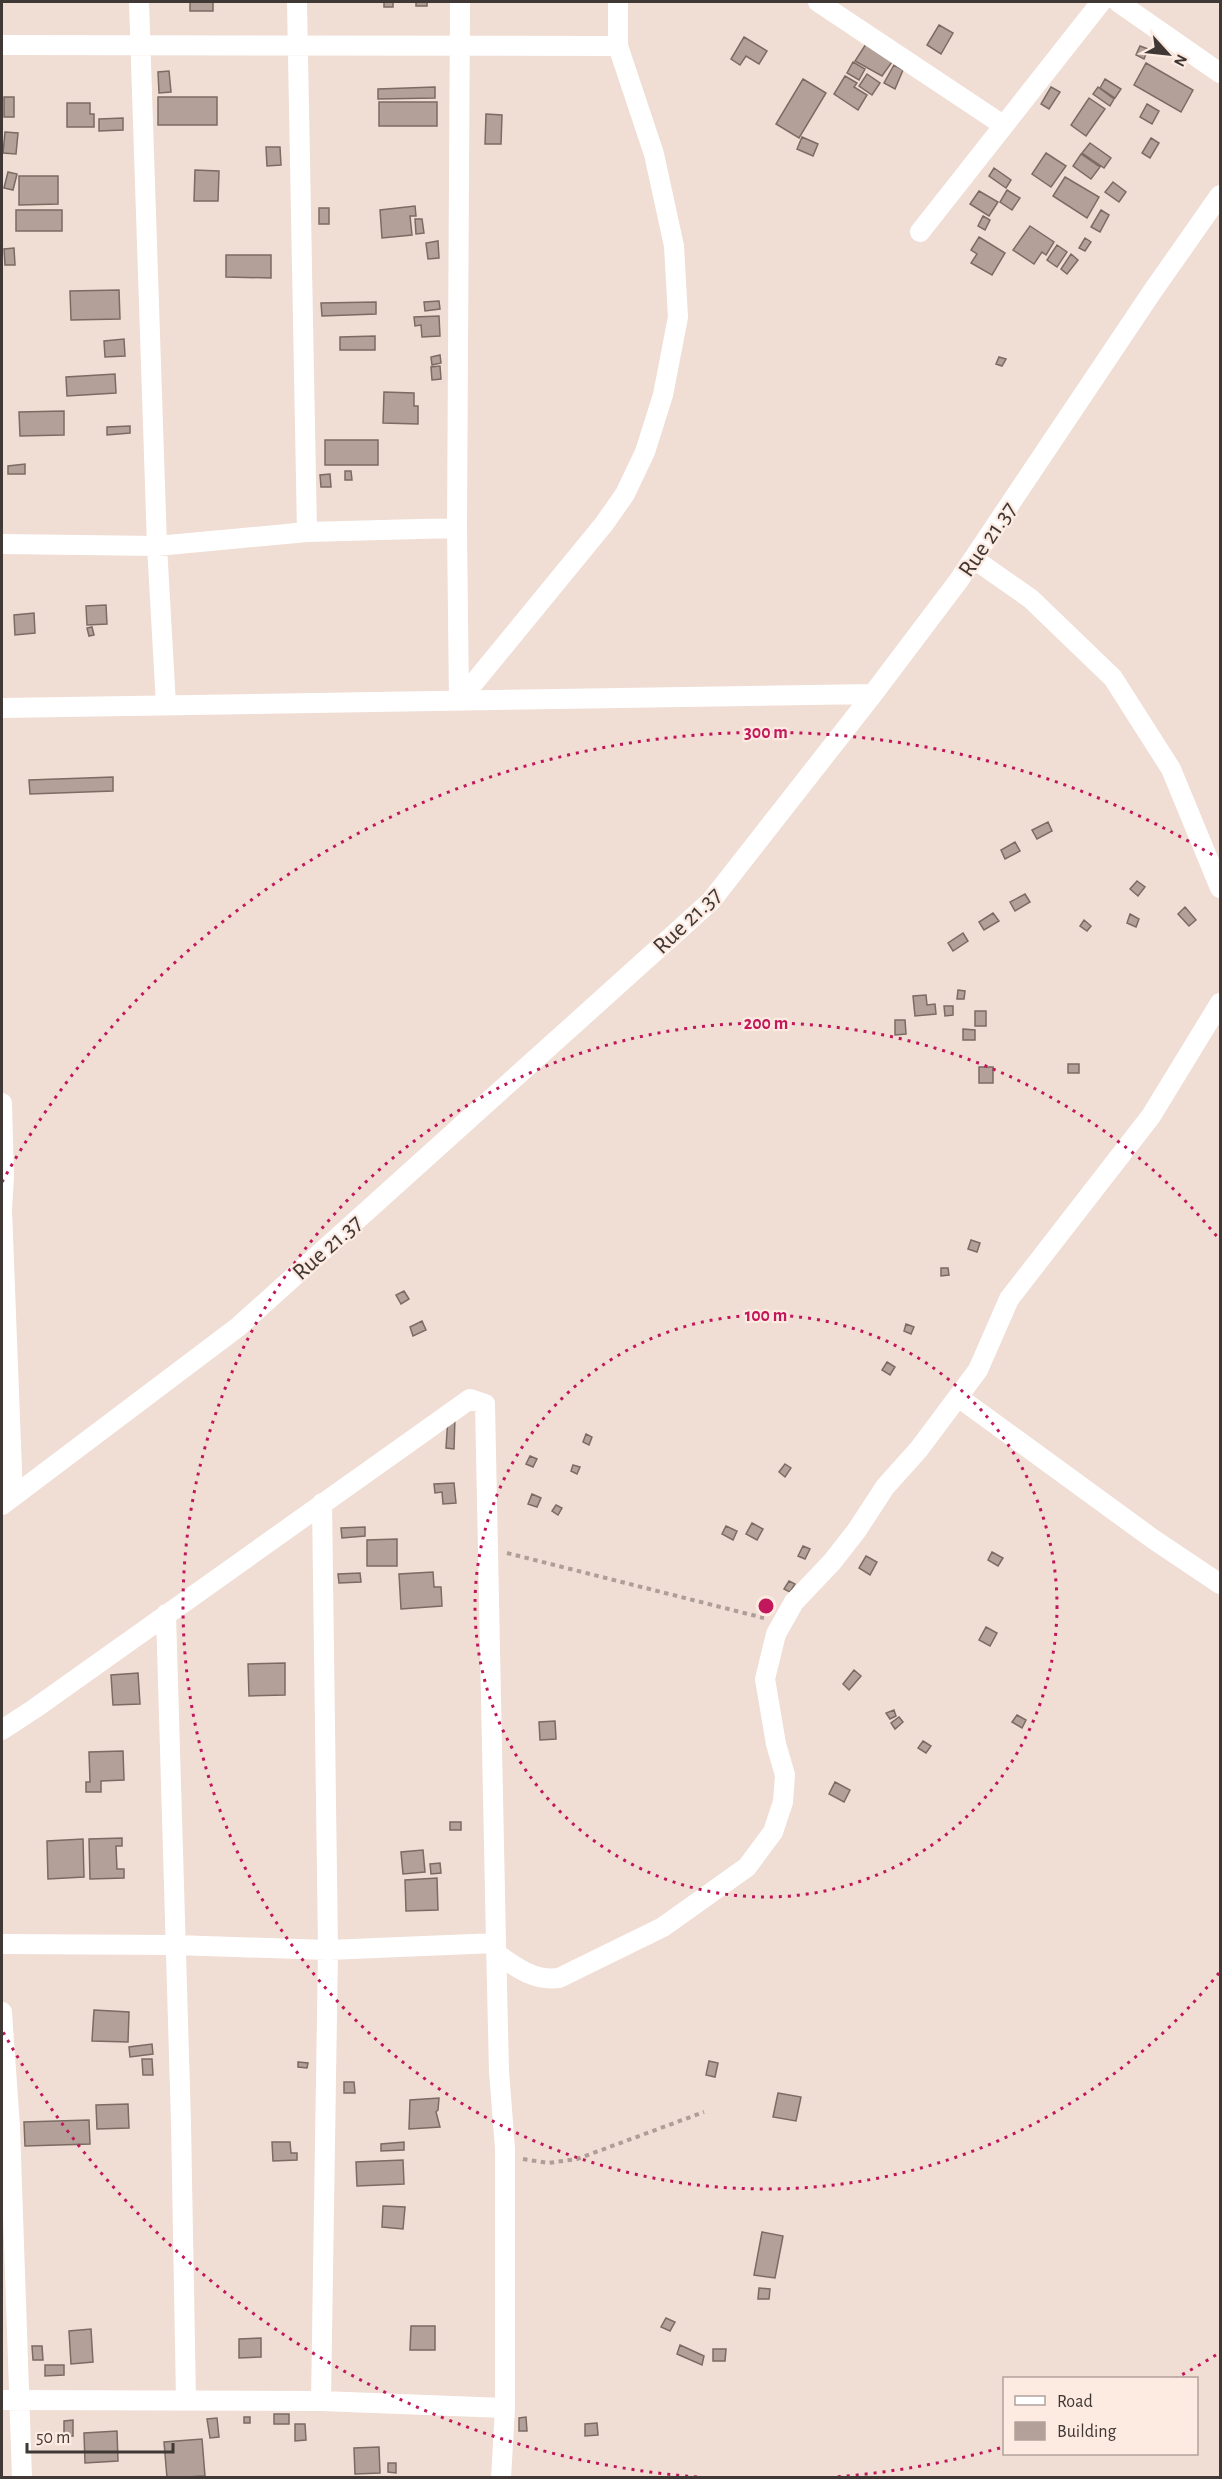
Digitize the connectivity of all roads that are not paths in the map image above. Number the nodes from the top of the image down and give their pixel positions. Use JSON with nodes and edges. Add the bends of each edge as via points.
{"nodes":[{"id":1,"x":140,"y":2,"type":"edge"},
{"id":2,"x":297,"y":2,"type":"edge"},
{"id":3,"x":460,"y":2,"type":"edge"},
{"id":4,"x":618,"y":2,"type":"edge"},
{"id":5,"x":818,"y":2,"type":"edge"},
{"id":6,"x":1101,"y":2,"type":"edge"},
{"id":7,"x":1119,"y":2,"type":"edge"},
{"id":8,"x":2,"y":45,"type":"edge"},
{"id":9,"x":298,"y":45,"type":"junction"},
{"id":10,"x":141,"y":46,"type":"junction"},
{"id":11,"x":462,"y":46,"type":"junction"},
{"id":12,"x":618,"y":46,"type":"junction"},
{"id":13,"x":1221,"y":72,"type":"edge"},
{"id":14,"x":1003,"y":125,"type":"junction"},
{"id":15,"x":1221,"y":195,"type":"edge"},
{"id":16,"x":1212,"y":222,"type":"edge"},
{"id":17,"x":920,"y":232,"type":"dead end"},
{"id":18,"x":457,"y":528,"type":"junction"},
{"id":19,"x":307,"y":532,"type":"junction"},
{"id":20,"x":2,"y":544,"type":"edge"},
{"id":21,"x":157,"y":546,"type":"junction"},
{"id":22,"x":974,"y":560,"type":"junction"},
{"id":23,"x":873,"y":694,"type":"junction"},
{"id":24,"x":459,"y":701,"type":"junction"},
{"id":25,"x":166,"y":705,"type":"junction"},
{"id":26,"x":2,"y":708,"type":"edge"},
{"id":27,"x":1221,"y":888,"type":"edge"},
{"id":28,"x":1221,"y":1003,"type":"edge"},
{"id":29,"x":2,"y":1103,"type":"edge"},
{"id":30,"x":2,"y":1210,"type":"edge"},
{"id":31,"x":958,"y":1397,"type":"junction"},
{"id":32,"x":7,"y":1501,"type":"edge"},
{"id":33,"x":322,"y":1503,"type":"junction"},
{"id":34,"x":1221,"y":1584,"type":"edge"},
{"id":35,"x":166,"y":1614,"type":"junction"},
{"id":36,"x":2,"y":1730,"type":"edge"},
{"id":37,"x":2,"y":1944,"type":"edge"},
{"id":38,"x":176,"y":1945,"type":"junction"},
{"id":39,"x":496,"y":1949,"type":"junction"},
{"id":40,"x":328,"y":1950,"type":"junction"},
{"id":41,"x":2,"y":2012,"type":"edge"},
{"id":42,"x":11,"y":2400,"type":"edge"},
{"id":43,"x":186,"y":2400,"type":"junction"},
{"id":44,"x":321,"y":2401,"type":"junction"},
{"id":45,"x":505,"y":2408,"type":"junction"},
{"id":46,"x":22,"y":2478,"type":"edge"},
{"id":47,"x":501,"y":2478,"type":"edge"}],
"edges":[{"from":1,"to":10,"type":"street"},
{"from":2,"to":9,"type":"street"},
{"from":3,"to":11,"type":"street"},
{"from":4,"to":12,"type":"street"},
{"from":5,"to":14,"type":"street"},
{"from":6,"to":14,"type":"street"},
{"from":7,"to":13,"type":"street"},
{"from":8,"to":10,"type":"street"},
{"from":9,"to":10,"type":"street"},
{"from":9,"to":11,"type":"street"},
{"from":9,"to":19,"type":"street"},
{"from":10,"to":21,"type":"street"},
{"from":11,"to":12,"type":"street"},
{"from":11,"to":18,"type":"street"},
{"from":12,"to":24,"type":"street","via":[[654,154],[674,246],[678,317],[663,395],[645,452],[625,494]]},
{"from":14,"to":17,"type":"street"},
{"from":15,"to":16,"type":"street","name":"Rue 21.37"},
{"from":16,"to":22,"type":"street","name":"Rue 21.37","via":[[1152,292]]},
{"from":18,"to":19,"type":"street"},
{"from":18,"to":24,"type":"street"},
{"from":19,"to":21,"type":"street"},
{"from":20,"to":21,"type":"street"},
{"from":21,"to":25,"type":"street"},
{"from":22,"to":23,"type":"street","name":"Rue 21.37"},
{"from":22,"to":27,"type":"street","via":[[1031,599],[1113,678],[1171,769]]},
{"from":23,"to":24,"type":"street"},
{"from":23,"to":32,"type":"street","name":"Rue 21.37","via":[[711,901],[238,1327]]},
{"from":24,"to":25,"type":"street"},
{"from":25,"to":26,"type":"street"},
{"from":28,"to":31,"type":"street","via":[[1151,1116],[1009,1299],[978,1370]]},
{"from":29,"to":30,"type":"street"},
{"from":30,"to":32,"type":"street"},
{"from":31,"to":34,"type":"street"},
{"from":31,"to":39,"type":"street","via":[[885,1487],[832,1562],[794,1602],[776,1634],[765,1679],[785,1775],[783,1802],[773,1832],[747,1867],[663,1927],[559,1978],[533,1977]]},
{"from":33,"to":35,"type":"street"},
{"from":33,"to":39,"type":"street","via":[[470,1399],[485,1404]]},
{"from":33,"to":40,"type":"street"},
{"from":35,"to":36,"type":"street"},
{"from":35,"to":38,"type":"street"},
{"from":37,"to":38,"type":"street"},
{"from":38,"to":40,"type":"street"},
{"from":38,"to":43,"type":"street"},
{"from":39,"to":40,"type":"street"},
{"from":39,"to":45,"type":"street","via":[[505,2150]]},
{"from":40,"to":44,"type":"street"},
{"from":41,"to":42,"type":"street","via":[[10,2127]]},
{"from":42,"to":43,"type":"street"},
{"from":42,"to":46,"type":"street"},
{"from":43,"to":44,"type":"street"},
{"from":44,"to":45,"type":"street"},
{"from":45,"to":47,"type":"street"}]}
